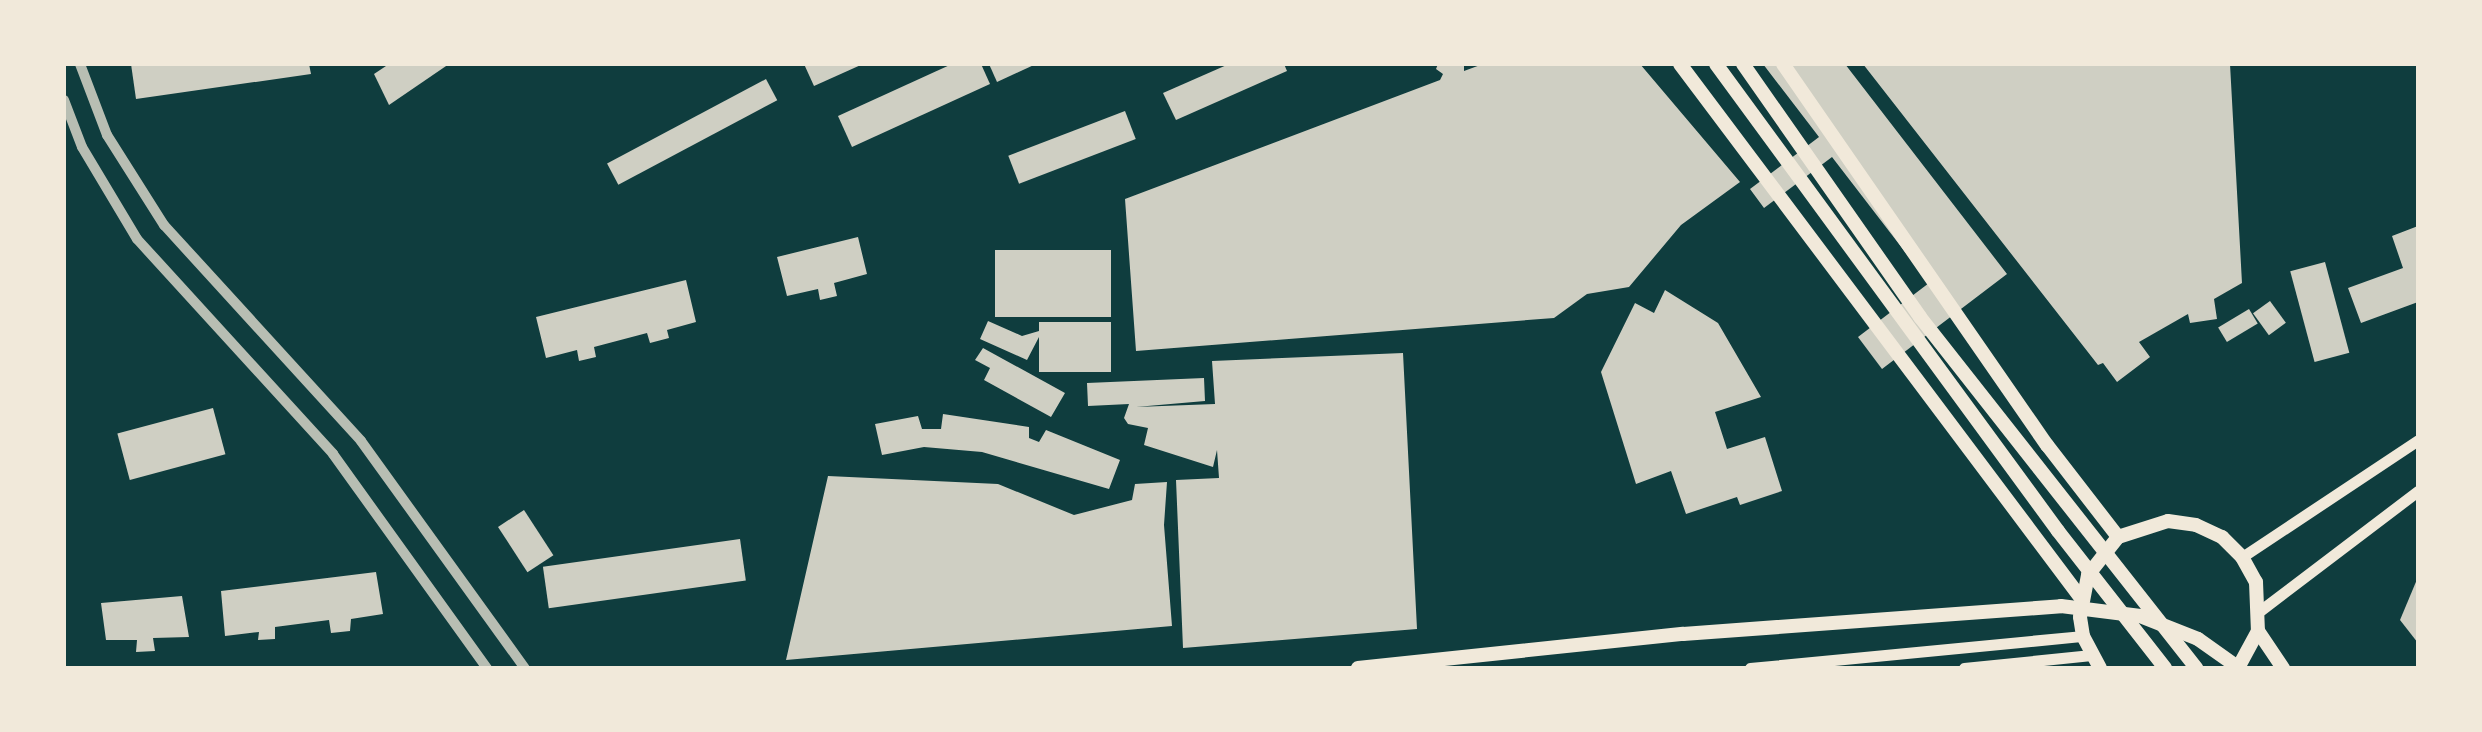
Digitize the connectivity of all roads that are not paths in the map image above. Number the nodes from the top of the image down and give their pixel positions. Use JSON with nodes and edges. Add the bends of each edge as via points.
{"nodes":[{"id":1,"x":80,"y":64,"type":"edge"},
{"id":2,"x":1680,"y":64,"type":"edge"},
{"id":3,"x":1716,"y":64,"type":"edge"},
{"id":4,"x":1743,"y":64,"type":"edge"},
{"id":5,"x":1783,"y":64,"type":"edge"},
{"id":6,"x":64,"y":100,"type":"edge"},
{"id":7,"x":2418,"y":440,"type":"edge"},
{"id":8,"x":2418,"y":491,"type":"edge"},
{"id":9,"x":2118,"y":537,"type":"junction"},
{"id":10,"x":2242,"y":557,"type":"junction"},
{"id":11,"x":2081,"y":598,"type":"junction"},
{"id":12,"x":2261,"y":610,"type":"junction"},
{"id":13,"x":2258,"y":631,"type":"junction"},
{"id":14,"x":2083,"y":636,"type":"junction"},
{"id":15,"x":2091,"y":655,"type":"junction"},
{"id":16,"x":487,"y":668,"type":"edge"},
{"id":17,"x":525,"y":668,"type":"edge"},
{"id":18,"x":1358,"y":668,"type":"edge"},
{"id":19,"x":1750,"y":668,"type":"edge"},
{"id":20,"x":1964,"y":668,"type":"edge"},
{"id":21,"x":2100,"y":668,"type":"edge"},
{"id":22,"x":2165,"y":668,"type":"edge"},
{"id":23,"x":2196,"y":668,"type":"edge"},
{"id":24,"x":2239,"y":668,"type":"edge"},
{"id":25,"x":2283,"y":668,"type":"edge"}],
"edges":[{"from":1,"to":17,"type":"street","via":[[107,135],[164,225],[361,441]]},
{"from":2,"to":11,"type":"highway"},
{"from":3,"to":22,"type":"highway","via":[[2058,531]]},
{"from":4,"to":23,"type":"highway","via":[[1920,317]]},
{"from":5,"to":9,"type":"highway","via":[[2047,445]]},
{"from":6,"to":16,"type":"street","via":[[82,147],[137,239],[333,454]]},
{"from":7,"to":10,"type":"main road"},
{"from":8,"to":12,"type":"main road"},
{"from":9,"to":10,"type":"highway","via":[[2168,521],[2196,525],[2222,537]]},
{"from":9,"to":11,"type":"highway","via":[[2094,564]]},
{"from":10,"to":12,"type":"highway","via":[[2256,582]]},
{"from":11,"to":14,"type":"highway"},
{"from":12,"to":13,"type":"highway"},
{"from":13,"to":24,"type":"highway"},
{"from":13,"to":25,"type":"highway"},
{"from":14,"to":15,"type":"highway"},
{"from":14,"to":19,"type":"main road"},
{"from":15,"to":20,"type":"main road"},
{"from":15,"to":21,"type":"highway"},
{"from":18,"to":24,"type":"highway","via":[[1683,634],[2061,606],[2140,616],[2198,639]]}]}
